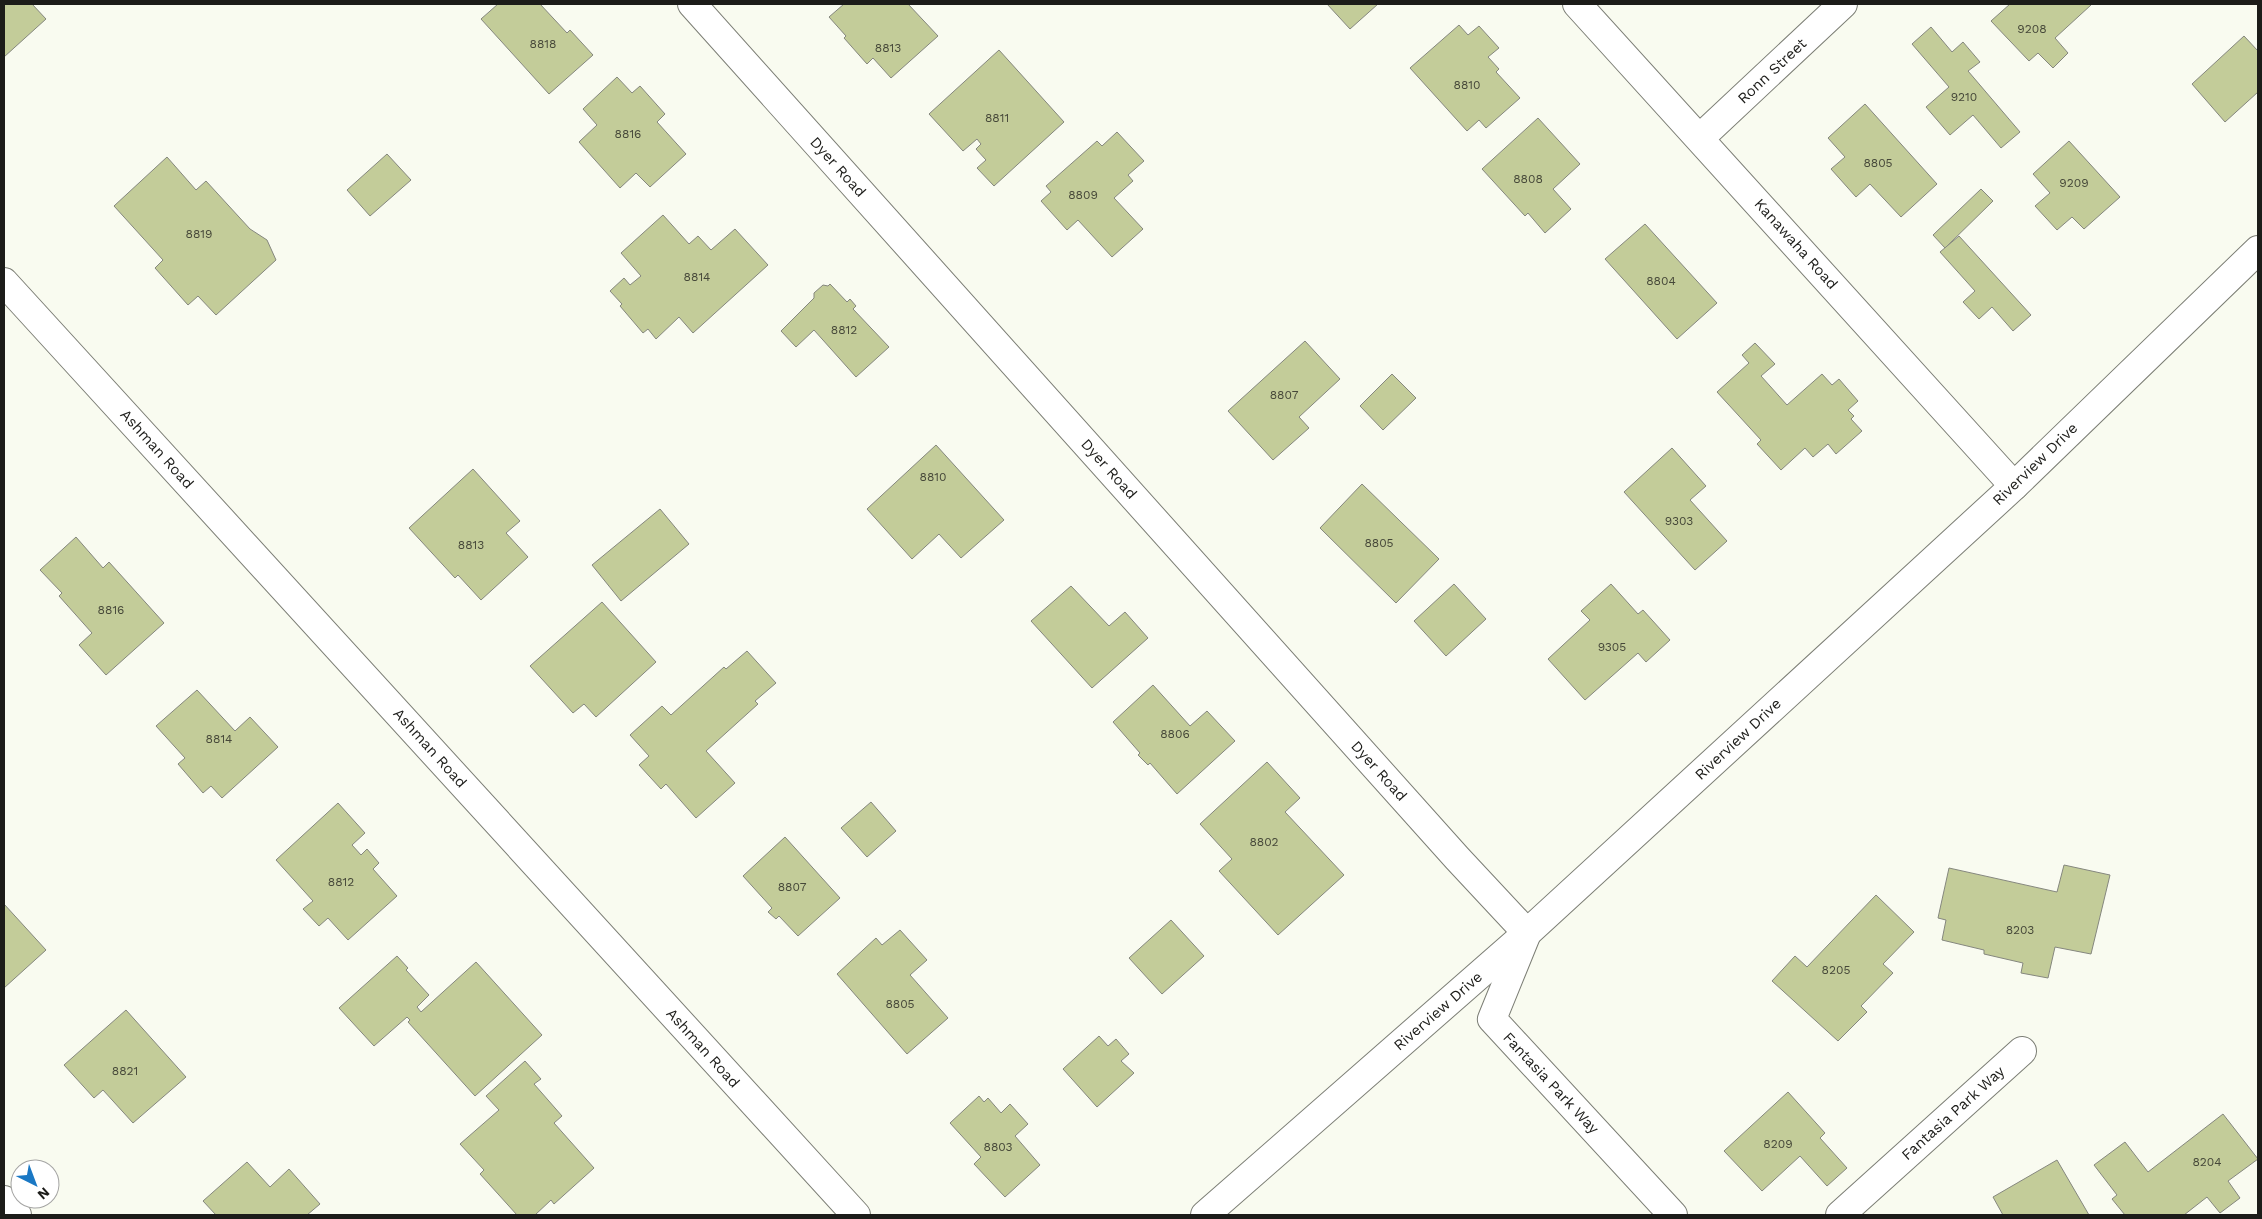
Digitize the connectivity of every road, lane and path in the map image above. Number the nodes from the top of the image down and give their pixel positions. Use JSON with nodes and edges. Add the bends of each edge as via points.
{"nodes":[{"id":1,"x":692,"y":4,"type":"edge"},
{"id":2,"x":1577,"y":4,"type":"edge"},
{"id":3,"x":1843,"y":4,"type":"edge"},
{"id":4,"x":1700,"y":138,"type":"junction"},
{"id":5,"x":2258,"y":250,"type":"edge"},
{"id":6,"x":4,"y":282,"type":"edge"},
{"id":7,"x":2014,"y":486,"type":"junction"},
{"id":8,"x":1527,"y":933,"type":"junction"},
{"id":9,"x":2022,"y":1051,"type":"dead end"},
{"id":10,"x":4,"y":1200,"type":"edge"},
{"id":11,"x":18,"y":1215,"type":"edge"},
{"id":12,"x":856,"y":1215,"type":"edge"},
{"id":13,"x":1205,"y":1215,"type":"edge"},
{"id":14,"x":1673,"y":1215,"type":"edge"},
{"id":15,"x":1840,"y":1215,"type":"edge"}],
"edges":[{"from":1,"to":8,"type":"street","name":"Dyer Road"},
{"from":2,"to":4,"type":"street","name":"Kanawaha Road"},
{"from":3,"to":4,"type":"street","name":"Ronn Street"},
{"from":4,"to":7,"type":"street","name":"Kanawaha Road"},
{"from":5,"to":7,"type":"street","name":"Riverview Drive"},
{"from":6,"to":12,"type":"street","name":"Ashman Road"},
{"from":7,"to":8,"type":"street","name":"Riverview Drive"},
{"from":8,"to":13,"type":"street","name":"Riverview Drive"},
{"from":8,"to":14,"type":"street","name":"Fantasia Park Way","via":[[1492,1018]]},
{"from":9,"to":15,"type":"street","name":"Fantasia Park Way"},
{"from":10,"to":11,"type":"street"}]}
